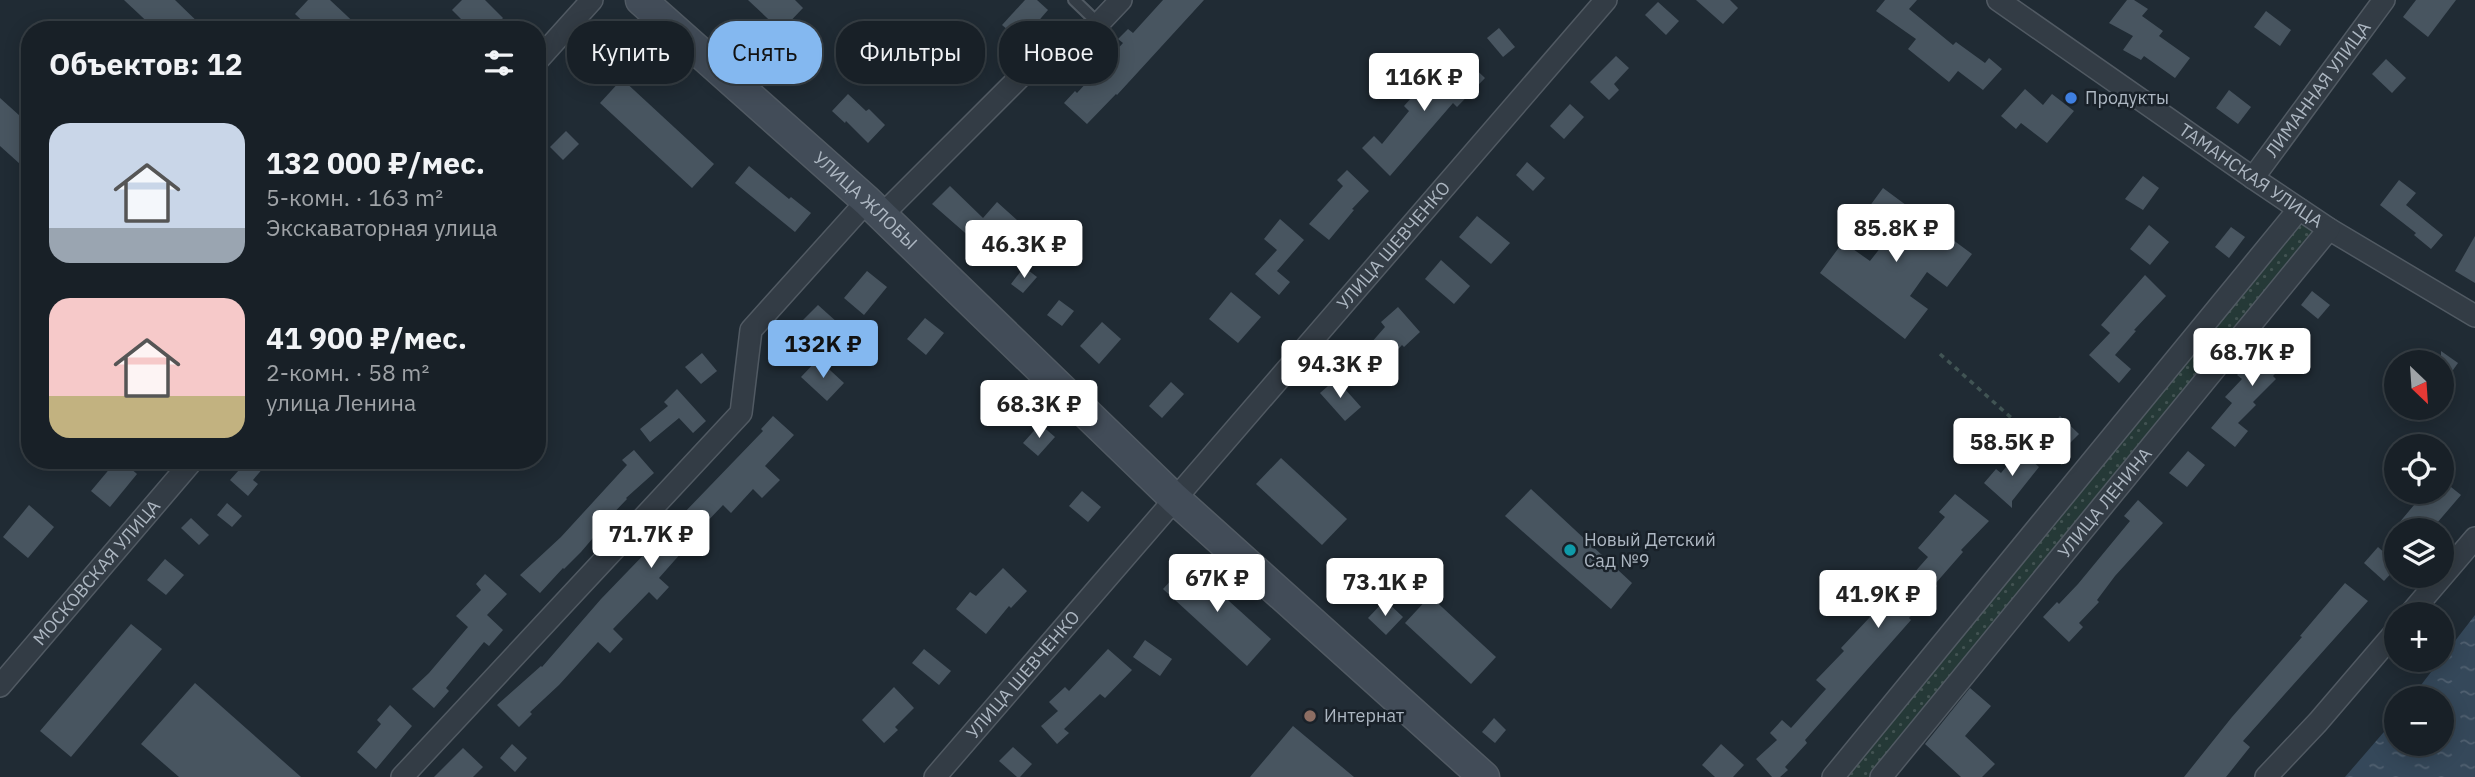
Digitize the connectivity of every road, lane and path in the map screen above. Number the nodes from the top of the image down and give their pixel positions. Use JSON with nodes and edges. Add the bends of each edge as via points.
{"nodes":[{"id":1,"x":592,"y":0,"type":"edge"},
{"id":2,"x":641,"y":0,"type":"edge"},
{"id":3,"x":1074,"y":0,"type":"edge"},
{"id":4,"x":1121,"y":0,"type":"edge"},
{"id":5,"x":1606,"y":0,"type":"edge"},
{"id":6,"x":1998,"y":0,"type":"edge"},
{"id":7,"x":2384,"y":0,"type":"edge"},
{"id":8,"x":1096,"y":21,"type":"edge"},
{"id":9,"x":1102,"y":21,"type":"edge"},
{"id":10,"x":546,"y":51,"type":"edge"},
{"id":11,"x":1011,"y":84,"type":"edge"},
{"id":12,"x":2253,"y":178,"type":"junction"},
{"id":13,"x":875,"y":208,"type":"junction"},
{"id":14,"x":2299,"y":209,"type":"junction"},
{"id":15,"x":2329,"y":229,"type":"junction"},
{"id":16,"x":2475,"y":316,"type":"edge"},
{"id":17,"x":1940,"y":354,"type":"dead end"},
{"id":18,"x":185,"y":469,"type":"edge"},
{"id":19,"x":2079,"y":478,"type":"junction"},
{"id":20,"x":1174,"y":498,"type":"junction"},
{"id":21,"x":2475,"y":538,"type":"edge"},
{"id":22,"x":2420,"y":602,"type":"edge"},
{"id":23,"x":2384,"y":645,"type":"edge"},
{"id":24,"x":0,"y":686,"type":"edge"},
{"id":25,"x":402,"y":777,"type":"edge"},
{"id":26,"x":935,"y":777,"type":"edge"},
{"id":27,"x":1484,"y":777,"type":"edge"},
{"id":28,"x":1833,"y":777,"type":"edge"},
{"id":29,"x":1881,"y":777,"type":"edge"},
{"id":30,"x":2266,"y":777,"type":"edge"}],
"edges":[{"from":1,"to":10,"type":"street"},
{"from":2,"to":13,"type":"street","name":"УЛИЦА ЖЛОБЫ"},
{"from":3,"to":8,"type":"lane"},
{"from":4,"to":9,"type":"street"},
{"from":5,"to":20,"type":"street","name":"УЛИЦА ШЕВЧЕНКО"},
{"from":6,"to":12,"type":"street","name":"ТАМАНСКАЯ УЛИЦА"},
{"from":7,"to":12,"type":"street","name":"ЛИМАННАЯ УЛИЦА"},
{"from":11,"to":13,"type":"street"},
{"from":12,"to":14,"type":"street","name":"ТАМАНСКАЯ УЛИЦА"},
{"from":13,"to":20,"type":"street","name":"УЛИЦА ЖЛОБЫ"},
{"from":13,"to":25,"type":"street","via":[[751,330],[741,413]]},
{"from":14,"to":15,"type":"street","name":"ТАМАНСКАЯ УЛИЦА"},
{"from":14,"to":19,"type":"street","name":"УЛИЦА ЛЕНИНА"},
{"from":15,"to":16,"type":"street","name":"ТАМАНСКАЯ УЛИЦА"},
{"from":15,"to":29,"type":"street","name":"УЛИЦА ЛЕНИНА"},
{"from":17,"to":19,"type":"path"},
{"from":18,"to":24,"type":"street","name":"МОСКОВСКАЯ УЛИЦА"},
{"from":19,"to":28,"type":"street","name":"УЛИЦА ЛЕНИНА"},
{"from":20,"to":26,"type":"street","name":"УЛИЦА ШЕВЧЕНКО"},
{"from":20,"to":27,"type":"street","name":"УЛИЦА ЖЛОБЫ"},
{"from":21,"to":22,"type":"street"},
{"from":23,"to":30,"type":"street"}]}
